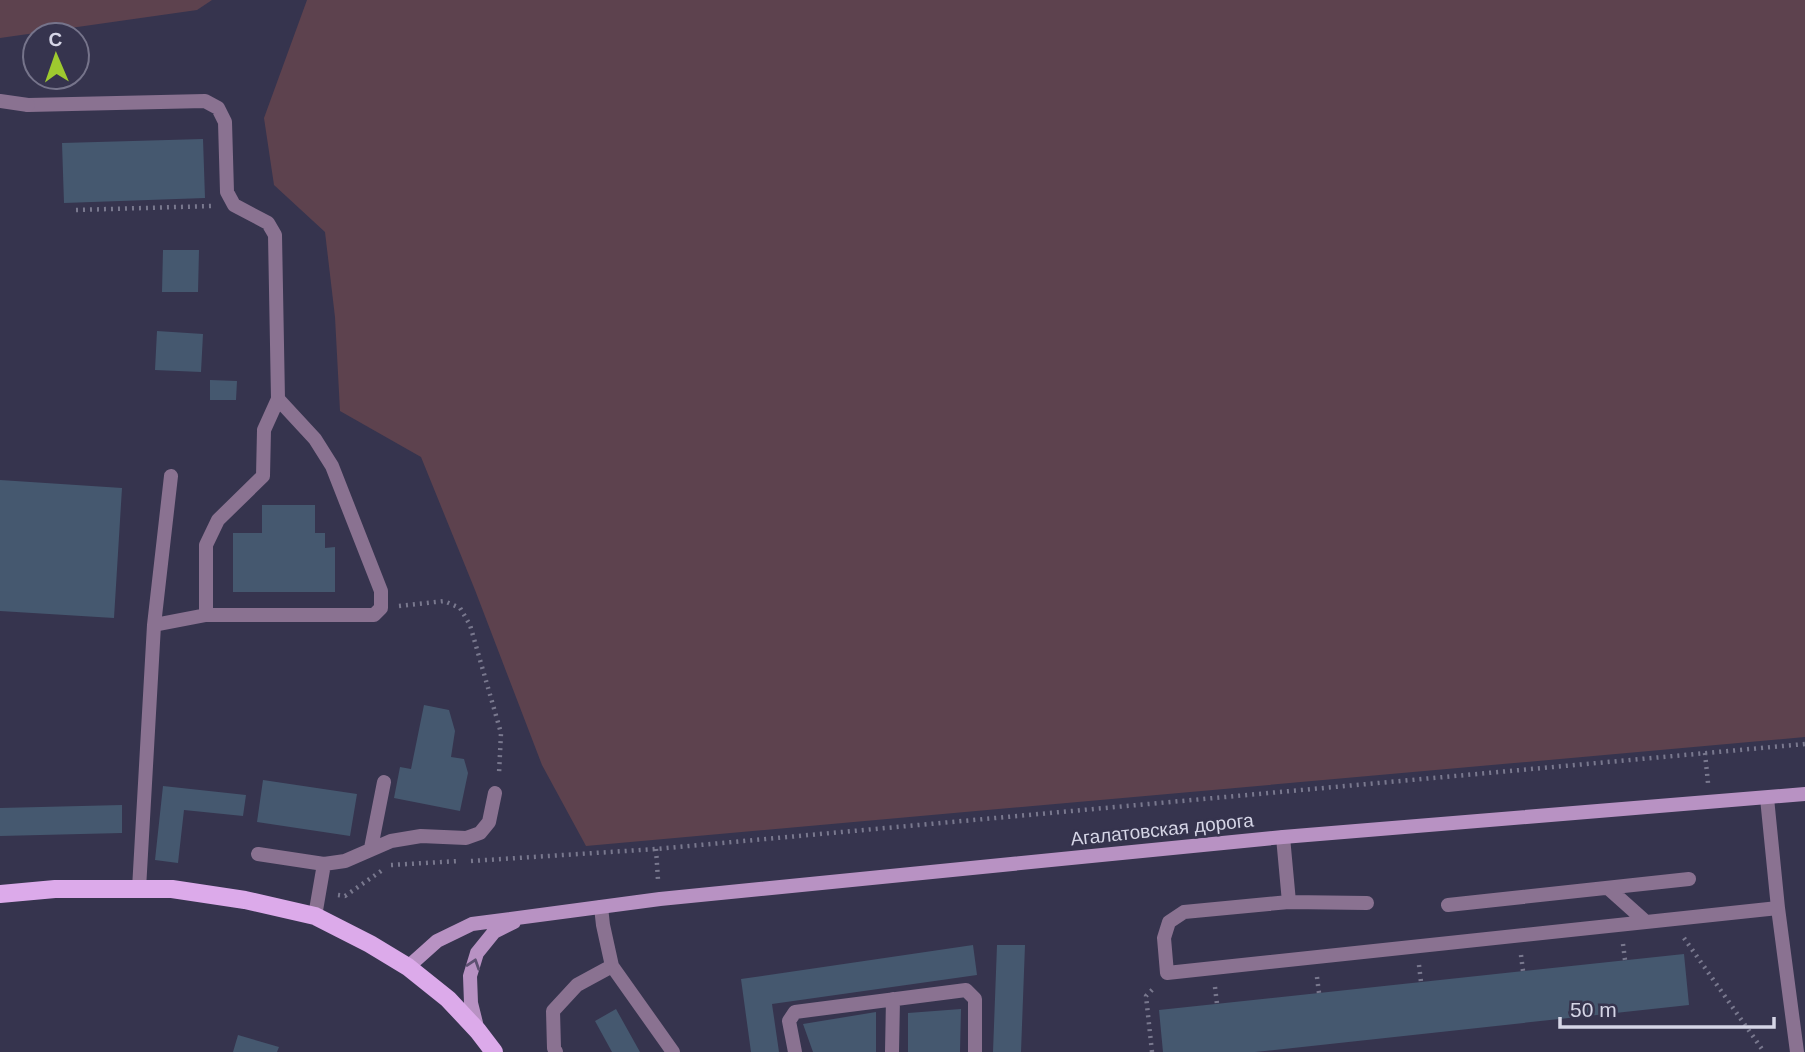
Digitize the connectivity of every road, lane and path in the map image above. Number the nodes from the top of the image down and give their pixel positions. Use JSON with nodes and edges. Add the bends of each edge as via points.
{"nodes":[{"id":1,"x":0,"y":102,"type":"edge"},
{"id":2,"x":234,"y":205,"type":"junction"},
{"id":3,"x":76,"y":210,"type":"dead end"},
{"id":4,"x":278,"y":399,"type":"junction"},
{"id":5,"x":171,"y":476,"type":"dead end"},
{"id":6,"x":381,"y":608,"type":"junction"},
{"id":7,"x":206,"y":615,"type":"junction"},
{"id":8,"x":154,"y":625,"type":"junction"},
{"id":9,"x":1805,"y":744,"type":"edge"},
{"id":10,"x":1705,"y":753,"type":"junction"},
{"id":11,"x":384,"y":782,"type":"dead end"},
{"id":12,"x":1709,"y":789,"type":"dead end"},
{"id":13,"x":495,"y":793,"type":"joint"},
{"id":14,"x":1805,"y":794,"type":"edge"},
{"id":15,"x":1767,"y":798,"type":"junction"},
{"id":16,"x":1283,"y":837,"type":"junction"},
{"id":17,"x":371,"y":848,"type":"junction"},
{"id":18,"x":656,"y":849,"type":"junction"},
{"id":19,"x":258,"y":854,"type":"dead end"},
{"id":20,"x":324,"y":864,"type":"junction"},
{"id":21,"x":1689,"y":879,"type":"dead end"},
{"id":22,"x":658,"y":885,"type":"dead end"},
{"id":23,"x":1608,"y":888,"type":"junction"},
{"id":24,"x":139,"y":889,"type":"junction"},
{"id":25,"x":319,"y":892,"type":"junction"},
{"id":26,"x":0,"y":894,"type":"edge"},
{"id":27,"x":1289,"y":902,"type":"junction"},
{"id":28,"x":1367,"y":903,"type":"dead end"},
{"id":29,"x":1448,"y":905,"type":"dead end"},
{"id":30,"x":601,"y":907,"type":"junction"},
{"id":31,"x":1778,"y":908,"type":"junction"},
{"id":32,"x":315,"y":916,"type":"junction"},
{"id":33,"x":524,"y":917,"type":"junction"},
{"id":34,"x":1670,"y":920,"type":"junction"},
{"id":35,"x":1646,"y":922,"type":"junction"},
{"id":36,"x":408,"y":967,"type":"junction"},
{"id":37,"x":612,"y":967,"type":"junction"},
{"id":38,"x":1167,"y":973,"type":"junction"},
{"id":39,"x":893,"y":999,"type":"junction"},
{"id":40,"x":478,"y":1031,"type":"junction"},
{"id":41,"x":494,"y":1052,"type":"edge"},
{"id":42,"x":556,"y":1052,"type":"edge"},
{"id":43,"x":673,"y":1052,"type":"edge"},
{"id":44,"x":794,"y":1052,"type":"edge"},
{"id":45,"x":892,"y":1052,"type":"edge"},
{"id":46,"x":975,"y":1052,"type":"edge"},
{"id":47,"x":1152,"y":1052,"type":"edge"},
{"id":48,"x":1764,"y":1052,"type":"edge"},
{"id":49,"x":1797,"y":1052,"type":"edge"}],
"edges":[{"from":1,"to":2,"type":"street","via":[[205,101],[218,108],[225,122],[227,192]]},
{"from":2,"to":3,"type":"path"},
{"from":2,"to":4,"type":"street","via":[[268,223],[275,235]]},
{"from":4,"to":6,"type":"street","via":[[315,439],[332,466],[381,591]]},
{"from":4,"to":7,"type":"street","via":[[264,430],[263,476],[218,520],[206,545]]},
{"from":5,"to":8,"type":"street"},
{"from":6,"to":7,"type":"street","via":[[374,614]]},
{"from":6,"to":13,"type":"path","via":[[444,601],[460,608],[470,625],[501,733]]},
{"from":7,"to":8,"type":"street"},
{"from":8,"to":24,"type":"street"},
{"from":9,"to":10,"type":"path"},
{"from":10,"to":12,"type":"path"},
{"from":10,"to":18,"type":"path"},
{"from":11,"to":17,"type":"street"},
{"from":13,"to":17,"type":"street","via":[[489,822],[480,833],[466,838],[421,836]]},
{"from":14,"to":15,"type":"main road","name":"Агалатовская дорога"},
{"from":15,"to":16,"type":"main road","name":"Агалатовская дорога"},
{"from":15,"to":31,"type":"street"},
{"from":16,"to":27,"type":"street"},
{"from":16,"to":30,"type":"main road","name":"Агалатовская дорога"},
{"from":17,"to":20,"type":"street","via":[[345,861]]},
{"from":18,"to":22,"type":"path"},
{"from":18,"to":25,"type":"path","via":[[389,865],[345,897]]},
{"from":19,"to":20,"type":"street"},
{"from":20,"to":25,"type":"street"},
{"from":21,"to":23,"type":"street"},
{"from":23,"to":29,"type":"street"},
{"from":23,"to":35,"type":"street"},
{"from":24,"to":26,"type":"main road"},
{"from":24,"to":32,"type":"main road","via":[[245,900]]},
{"from":25,"to":32,"type":"street"},
{"from":27,"to":28,"type":"street"},
{"from":27,"to":38,"type":"street","via":[[1184,912],[1169,922],[1164,938]]},
{"from":30,"to":33,"type":"main road","name":"Агалатовская дорога"},
{"from":30,"to":37,"type":"street"},
{"from":31,"to":34,"type":"street"},
{"from":31,"to":49,"type":"street"},
{"from":32,"to":36,"type":"main road"},
{"from":33,"to":36,"type":"main road","name":"Агалатовская дорога","via":[[472,924],[437,941]]},
{"from":40,"to":33,"type":"main road","one_way":true,"via":[[470,976],[477,953],[494,932]]},
{"from":34,"to":35,"type":"street"},
{"from":34,"to":48,"type":"path"},
{"from":35,"to":38,"type":"street"},
{"from":36,"to":40,"type":"main road"},
{"from":37,"to":42,"type":"street","via":[[577,985],[553,1011]]},
{"from":37,"to":43,"type":"street"},
{"from":38,"to":47,"type":"path","via":[[1146,996]]},
{"from":39,"to":44,"type":"street","via":[[795,1012],[789,1021]]},
{"from":39,"to":45,"type":"street"},
{"from":39,"to":46,"type":"street","via":[[966,990],[975,999]]},
{"from":40,"to":41,"type":"main road"}]}
